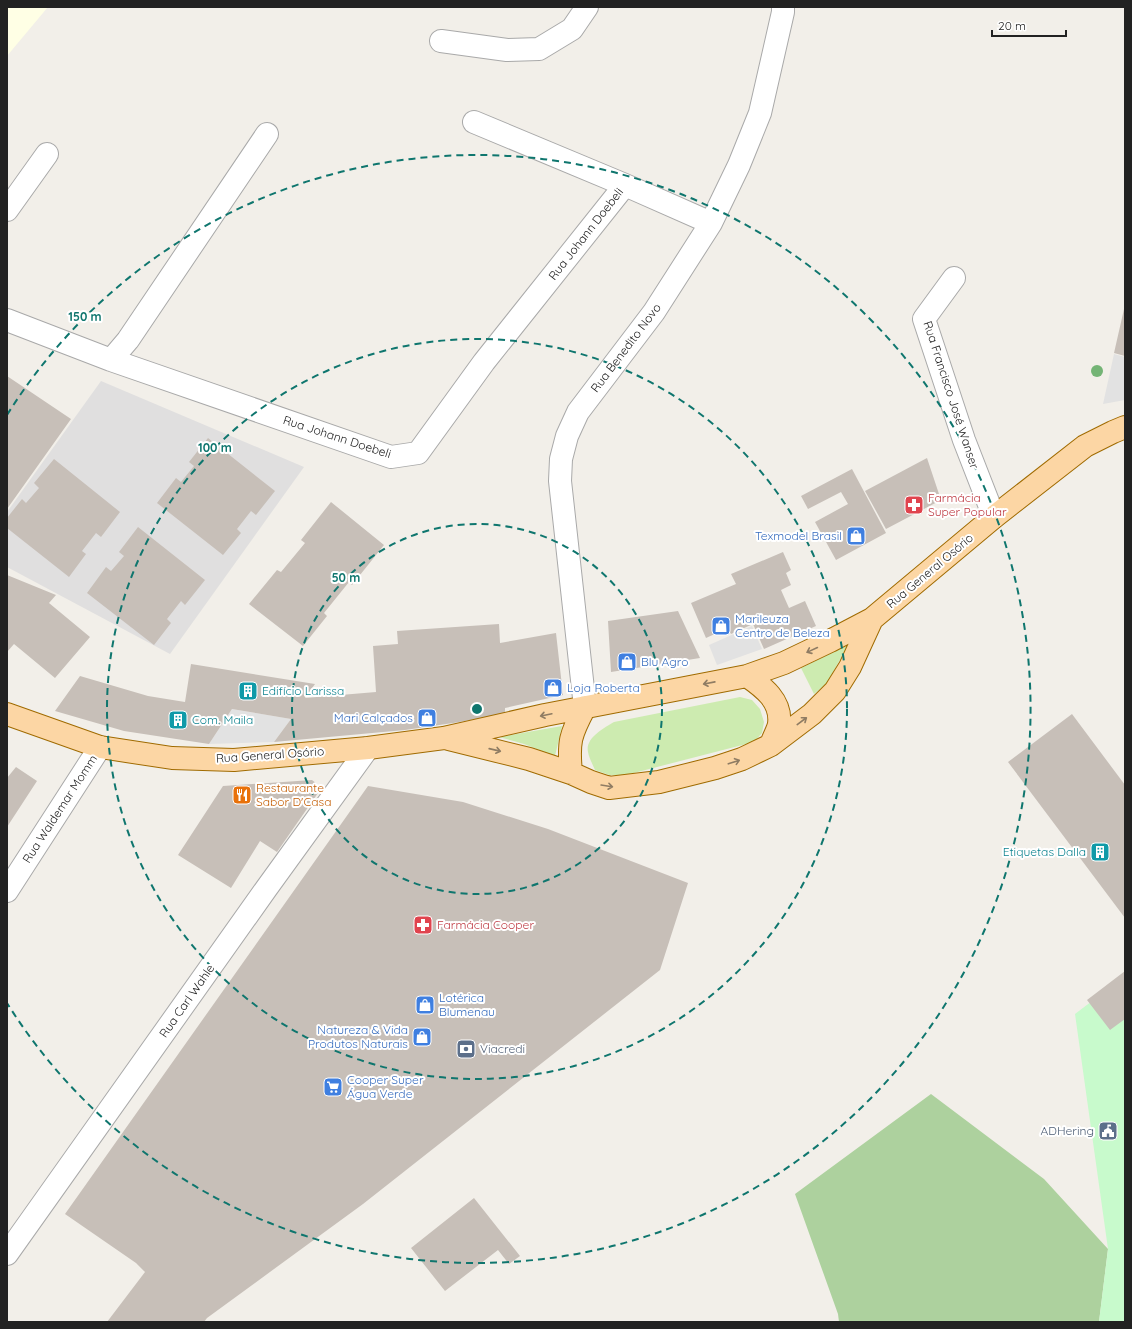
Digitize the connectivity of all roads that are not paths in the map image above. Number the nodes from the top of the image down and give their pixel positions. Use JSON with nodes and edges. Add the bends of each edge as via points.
{"nodes":[{"id":1,"x":587,"y":7,"type":"edge"},
{"id":2,"x":779,"y":9,"type":"edge"},
{"id":3,"x":441,"y":41,"type":"dead end"},
{"id":4,"x":474,"y":122,"type":"dead end"},
{"id":5,"x":267,"y":134,"type":"dead end"},
{"id":6,"x":48,"y":154,"type":"dead end"},
{"id":7,"x":625,"y":185,"type":"junction"},
{"id":8,"x":7,"y":210,"type":"edge"},
{"id":9,"x":711,"y":223,"type":"junction"},
{"id":10,"x":954,"y":278,"type":"dead end"},
{"id":11,"x":7,"y":320,"type":"edge"},
{"id":12,"x":111,"y":360,"type":"junction"},
{"id":13,"x":1125,"y":427,"type":"edge"},
{"id":14,"x":994,"y":517,"type":"junction"},
{"id":15,"x":872,"y":620,"type":"junction"},
{"id":16,"x":747,"y":676,"type":"junction"},
{"id":17,"x":585,"y":707,"type":"junction"},
{"id":18,"x":7,"y":714,"type":"edge"},
{"id":19,"x":444,"y":738,"type":"junction"},
{"id":20,"x":771,"y":745,"type":"junction"},
{"id":21,"x":100,"y":747,"type":"junction"},
{"id":22,"x":368,"y":748,"type":"junction"},
{"id":23,"x":571,"y":773,"type":"junction"},
{"id":24,"x":7,"y":891,"type":"edge"},
{"id":25,"x":7,"y":1254,"type":"edge"}],
"edges":[{"from":1,"to":3,"type":"street","via":[[572,29],[539,48],[507,50]]},
{"from":2,"to":9,"type":"street","name":"Rua Benedito Novo","via":[[760,113]]},
{"from":4,"to":7,"type":"street"},
{"from":5,"to":12,"type":"street","via":[[128,340]]},
{"from":6,"to":8,"type":"street"},
{"from":7,"to":9,"type":"street"},
{"from":7,"to":12,"type":"street","name":"Rua Johann Doebeli","via":[[484,362],[418,453],[390,457]]},
{"from":9,"to":17,"type":"street","name":"Rua Benedito Novo","via":[[654,312],[578,412],[567,436],[561,459],[560,481]]},
{"from":10,"to":14,"type":"street","name":"Rua Francisco José Wanser","via":[[924,318],[964,440]]},
{"from":11,"to":12,"type":"street","name":"Rua Johann Doebeli"},
{"from":13,"to":14,"type":"main road","name":"Rua General Osório","via":[[1085,446]]},
{"from":14,"to":15,"type":"main road","name":"Rua General Osório"},
{"from":15,"to":16,"type":"main road","name":"Rua General Osório","one_way":true,"via":[[784,663]]},
{"from":20,"to":15,"type":"main road","name":"Rua General Osório","one_way":true,"via":[[812,714],[835,691],[850,667]]},
{"from":16,"to":17,"type":"main road","name":"Rua General Osório","one_way":true},
{"from":16,"to":20,"type":"main road","via":[[764,688],[779,710],[779,724]]},
{"from":17,"to":19,"type":"main road","name":"Rua General Osório","one_way":true},
{"from":17,"to":23,"type":"main road","via":[[572,731],[569,746]]},
{"from":18,"to":21,"type":"main road","name":"Rua General Osório"},
{"from":19,"to":22,"type":"main road","name":"Rua General Osório"},
{"from":19,"to":23,"type":"main road","name":"Rua General Osório","one_way":true,"via":[[529,759]]},
{"from":23,"to":20,"type":"main road","name":"Rua General Osório","one_way":true,"via":[[610,788],[659,782],[715,768]]},
{"from":21,"to":22,"type":"main road","name":"Rua General Osório","via":[[172,758],[234,760]]},
{"from":21,"to":24,"type":"street","name":"Rua Waldemar Momm"},
{"from":22,"to":25,"type":"street","name":"Rua Carl Wahle"}]}
